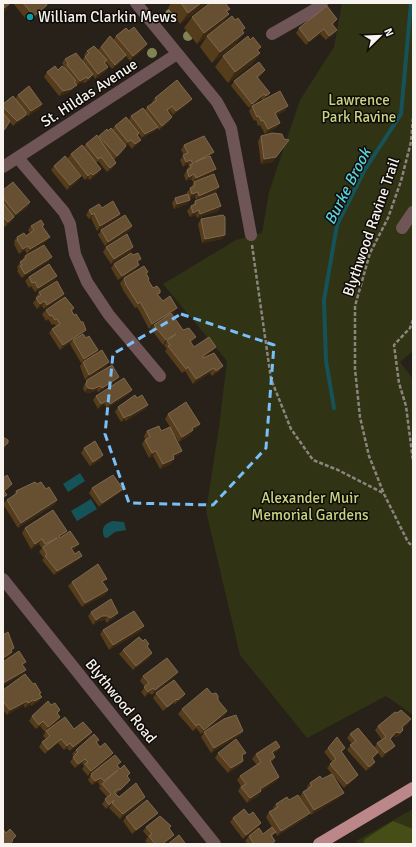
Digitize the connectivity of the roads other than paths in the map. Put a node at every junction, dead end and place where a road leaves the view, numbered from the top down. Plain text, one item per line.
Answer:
1 (136, 3) edge
2 (322, 3) edge
3 (272, 34) dead end
4 (177, 54) junction
5 (18, 158) junction
6 (3, 167) edge
7 (413, 212) edge
8 (402, 228) dead end
9 (250, 235) road end
10 (160, 376) dead end
11 (3, 579) edge
12 (413, 788) edge
13 (215, 844) edge
14 (319, 844) edge

1 - 4 street
2 - 3 street
4 - 5 street, St. Hildas Avenue
4 - 9 street
5 - 6 street, St. Hildas Avenue
5 - 10 street
7 - 8 street
11 - 13 street, Blythwood Road
12 - 14 main road

